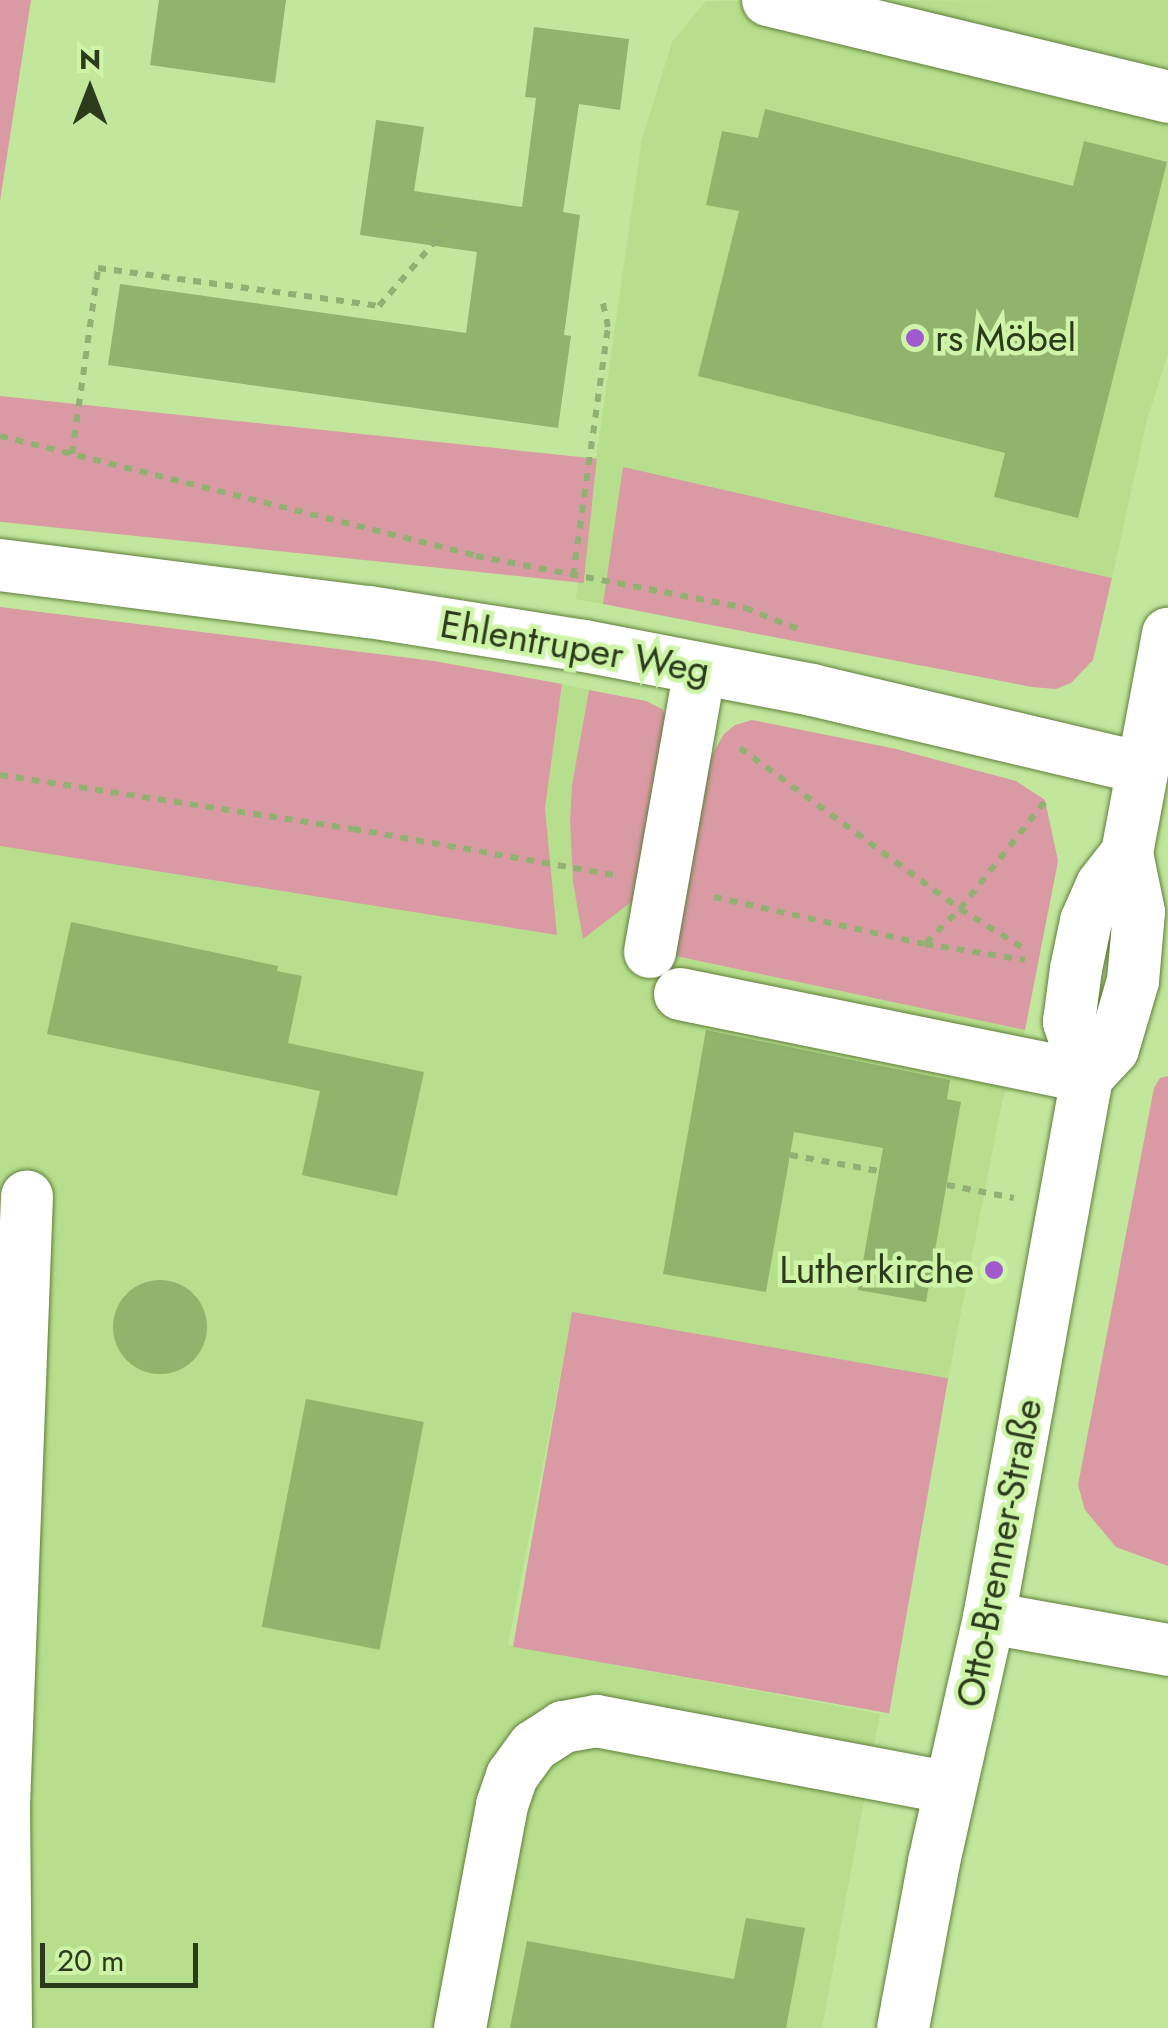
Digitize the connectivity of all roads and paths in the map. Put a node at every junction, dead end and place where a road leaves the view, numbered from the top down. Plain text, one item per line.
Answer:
1 (768, 0) edge
2 (1168, 97) edge
3 (445, 230) dead end
4 (602, 298) dead end
5 (0, 436) edge
6 (72, 454) junction
7 (0, 565) edge
8 (573, 576) junction
9 (1168, 634) edge
10 (700, 668) junction
11 (812, 690) junction
12 (1142, 768) junction
13 (0, 775) edge
14 (1057, 794) dead end
15 (662, 886) junction
16 (960, 909) junction
17 (925, 944) junction
18 (650, 952) dead end
19 (680, 994) dead end
20 (1087, 1077) junction
21 (790, 1155) dead end
22 (878, 1172) dead end
23 (946, 1184) dead end
24 (27, 1196) dead end
25 (1065, 1208) junction
26 (989, 1618) junction
27 (1168, 1650) edge
28 (950, 1788) junction
29 (6, 2028) edge
30 (460, 2028) edge
31 (903, 2028) edge

1 - 2 street
3 - 6 path
4 - 8 path
5 - 6 path
6 - 8 path
7 - 10 street, Ehlentruper Weg
8 - 11 path
9 - 12 street, Otto-Brenner-Straße
10 - 11 street, Ehlentruper Weg
10 - 15 street
10 - 16 path
11 - 12 street, Ehlentruper Weg
12 - 20 street, Otto-Brenner-Straße
13 - 15 path
14 - 16 path
15 - 17 path
15 - 18 street
16 - 17 path
16 - 17 path
19 - 20 street
20 - 25 street, Otto-Brenner-Straße
21 - 22 path
23 - 25 path
24 - 29 street
25 - 26 street, Otto-Brenner-Straße
26 - 27 street
26 - 28 street, Otto-Brenner-Straße
28 - 30 street
28 - 31 street, Otto-Brenner-Straße

